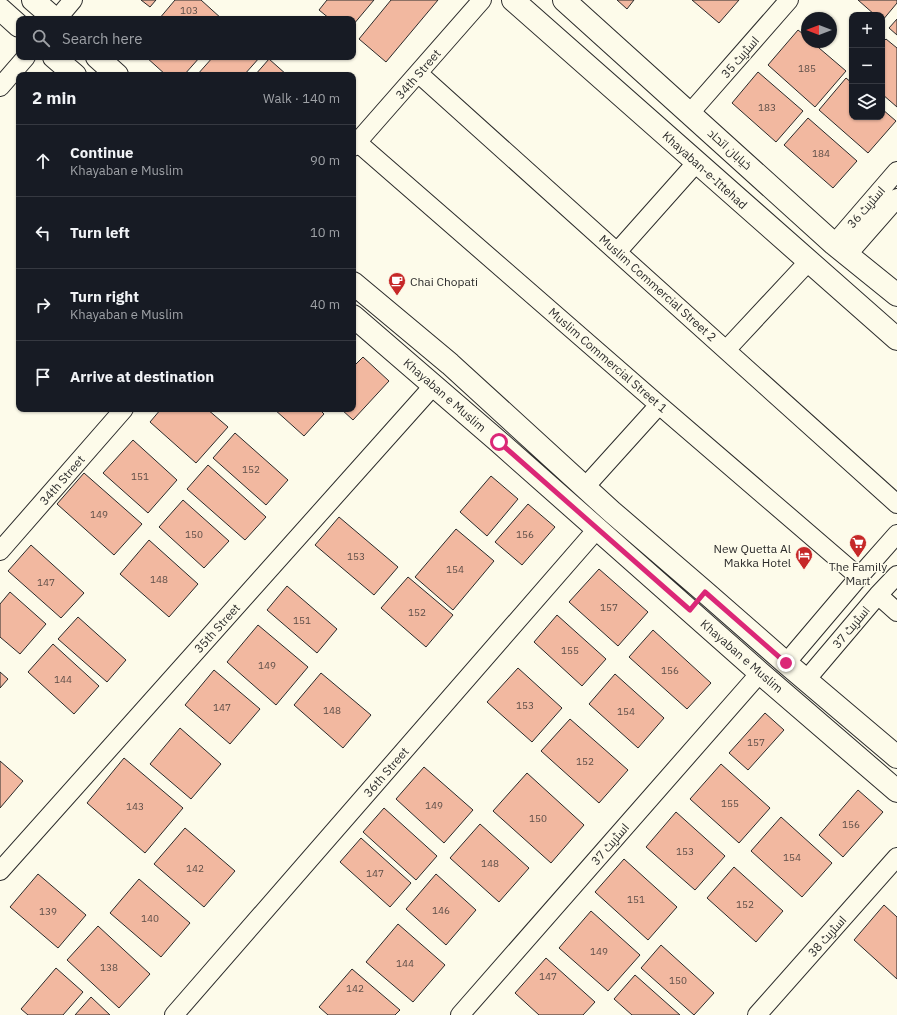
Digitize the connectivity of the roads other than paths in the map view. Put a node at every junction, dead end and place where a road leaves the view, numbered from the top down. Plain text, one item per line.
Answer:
1 (33, 0) edge
2 (73, 0) edge
3 (482, 0) edge
4 (513, 0) edge
5 (564, 0) edge
6 (789, 0) edge
7 (0, 9) edge
8 (52, 16) edge
9 (59, 16) edge
10 (16, 23) edge
11 (23, 60) edge
12 (58, 60) edge
13 (100, 60) edge
14 (72, 72) edge
15 (114, 72) edge
16 (418, 73) junction
17 (0, 87) edge
18 (690, 113) junction
19 (356, 144) edge
20 (356, 146) edge
21 (697, 162) junction
22 (897, 171) edge
23 (897, 198) edge
24 (841, 249) junction
25 (617, 252) junction
26 (809, 261) junction
27 (356, 286) edge
28 (897, 295) edge
29 (356, 319) edge
30 (897, 339) edge
31 (726, 350) junction
32 (434, 385) junction
33 (659, 405) junction
34 (121, 412) edge
35 (515, 423) junction
36 (499, 442) junction
37 (585, 487) junction
38 (897, 504) edge
39 (598, 528) junction
40 (897, 534) edge
41 (0, 551) edge
42 (897, 575) edge
43 (858, 577) junction
44 (705, 592) junction
45 (878, 596) junction
46 (690, 610) junction
47 (897, 612) edge
48 (786, 663) junction
49 (760, 673) junction
50 (806, 680) junction
51 (897, 757) edge
52 (897, 762) edge
53 (890, 785) edge
54 (897, 857) edge
55 (0, 871) edge
56 (174, 1015) edge
57 (460, 1015) edge
58 (757, 1015) edge

1 - 8 street
2 - 9 street
3 - 16 street, 34th Street
4 - 21 street, Khayaban-e-Ittehad
5 - 18 street, خیابان اتحاد
6 - 18 street, اسٹریٹ 35
7 - 10 street
11 - 17 street
12 - 14 street
13 - 15 street
16 - 19 street, 34th Street
16 - 25 street, Muslim Commercial Street 2
18 - 24 street, خیابان اتحاد
20 - 33 street, Muslim Commercial Street 1
21 - 25 street
21 - 26 street, Khayaban-e-Ittehad
22 - 24 street, اسٹریٹ 36
23 - 24 street, اسٹریٹ 36
24 - 28 street, خیابان اتحاد
25 - 31 street, Muslim Commercial Street 2
26 - 30 street, Khayaban-e-Ittehad
26 - 31 street
27 - 35 street, Khayaban e Muslim
29 - 32 street, Khayaban e Muslim
31 - 38 street, Muslim Commercial Street 2
32 - 36 street, Khayaban e Muslim
32 - 55 street, 35th Street
33 - 37 street
33 - 43 street, Muslim Commercial Street 1
34 - 41 street, 34th Street
35 - 36 street
35 - 37 street, Khayaban e Muslim
36 - 39 street, Khayaban e Muslim
37 - 44 street, Khayaban e Muslim
39 - 46 street, Khayaban e Muslim
39 - 56 street, 36th Street
40 - 43 street
42 - 45 street, اسٹریٹ 37
43 - 48 street
44 - 46 street
44 - 48 street, Khayaban e Muslim
45 - 47 street
45 - 50 street, اسٹریٹ 37
46 - 49 street, Khayaban e Muslim
48 - 50 street, Khayaban e Muslim
49 - 53 street, Khayaban e Muslim
49 - 57 street, اسٹریٹ 37
50 - 51 street, Khayaban e Muslim
52 - 53 street
54 - 58 street, اسٹریٹ 38

